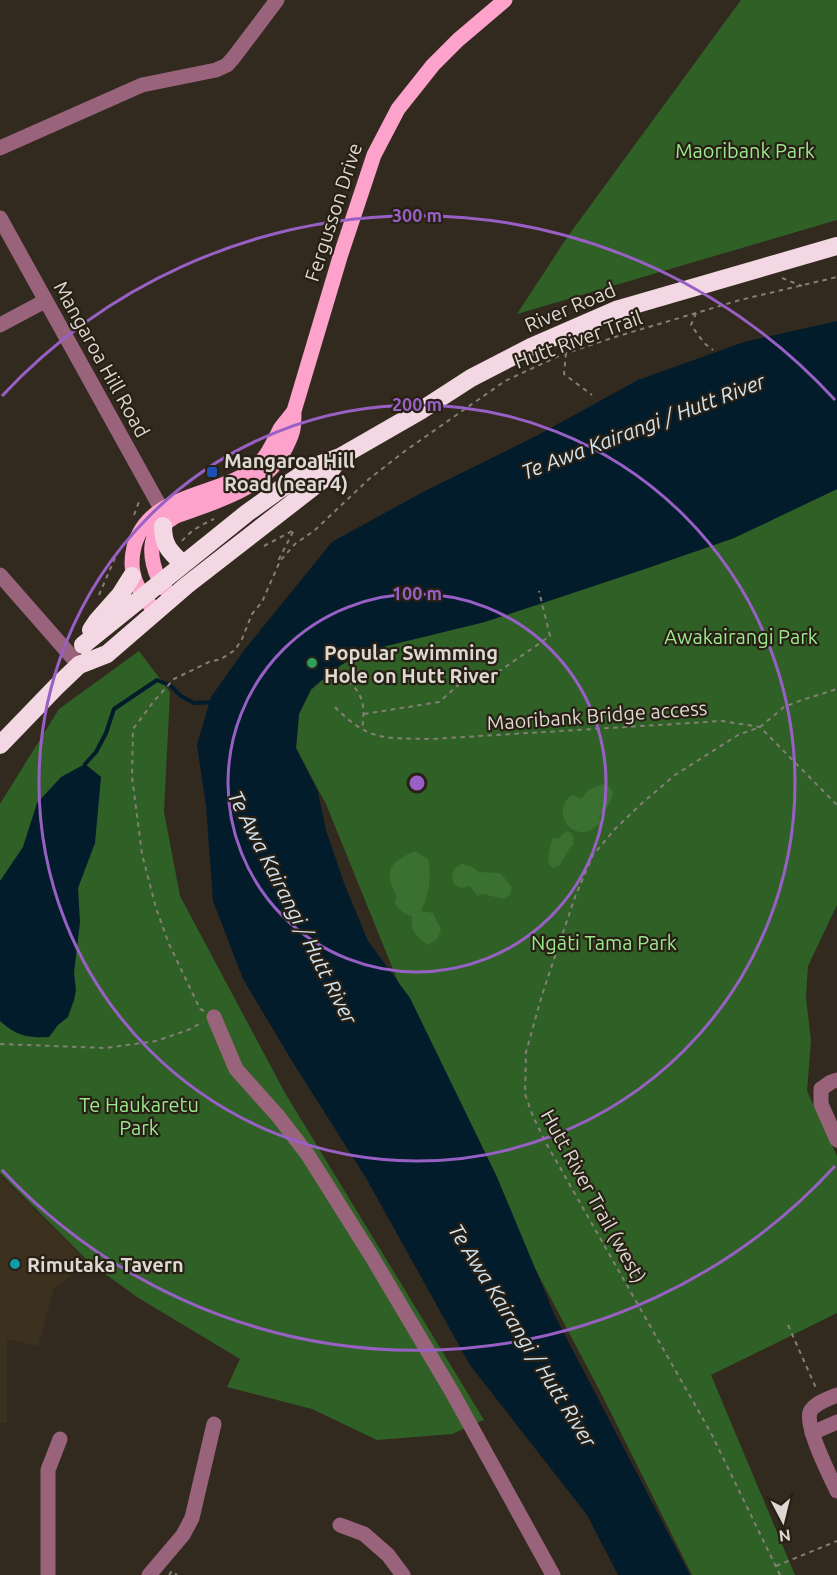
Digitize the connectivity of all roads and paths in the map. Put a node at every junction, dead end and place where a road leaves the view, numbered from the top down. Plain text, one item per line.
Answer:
1 (277, 0) edge
2 (505, 0) edge
3 (0, 148) edge
4 (0, 218) edge
5 (837, 246) edge
6 (837, 277) edge
7 (45, 301) junction
8 (696, 313) junction
9 (0, 325) edge
10 (713, 350) dead end
11 (566, 353) junction
12 (592, 395) dead end
13 (340, 457) junction
14 (153, 492) junction
15 (135, 514) dead end
16 (164, 518) junction
17 (120, 547) dead end
18 (258, 549) dead end
19 (280, 561) junction
20 (183, 564) junction
21 (0, 574) edge
22 (132, 576) junction
23 (160, 584) junction
24 (539, 591) dead end
25 (98, 596) dead end
26 (143, 596) junction
27 (172, 598) junction
28 (156, 613) junction
29 (82, 645) junction
30 (79, 666) junction
31 (335, 669) dead end
32 (837, 689) edge
33 (335, 707) dead end
34 (364, 714) junction
35 (760, 727) junction
36 (362, 730) junction
37 (0, 745) edge
38 (837, 805) edge
39 (214, 1017) junction
40 (0, 1044) edge
41 (837, 1080) edge
42 (837, 1140) edge
43 (788, 1325) dead end
44 (837, 1395) edge
45 (822, 1401) junction
46 (837, 1422) edge
47 (214, 1424) dead end
48 (812, 1433) junction
49 (60, 1439) dead end
50 (837, 1491) edge
51 (340, 1526) dead end
52 (837, 1541) edge
53 (776, 1566) junction
54 (48, 1575) edge
55 (148, 1575) edge
56 (169, 1575) edge
57 (177, 1575) edge
58 (403, 1575) edge
59 (554, 1575) edge
60 (780, 1575) edge

1 - 3 street
2 - 16 main road, Fergusson Drive
4 - 7 street, Mangaroa Hill Road
5 - 13 highway, River Road
6 - 8 path, Hutt River Trail
7 - 9 street
7 - 14 street, Mangaroa Hill Road
8 - 10 path
8 - 11 path, Hutt River Trail
11 - 12 path
11 - 19 path, Hutt River Trail
13 - 20 highway, River Road
13 - 27 highway, River Road
14 - 15 path
14 - 16 street, Mangaroa Hill Road
16 - 20 highway
16 - 22 main road, Fergusson Drive
16 - 23 main road
17 - 25 path
18 - 19 path
19 - 39 path, Hutt River Trail
20 - 23 highway, River Road
21 - 30 street
22 - 26 main road
22 - 29 highway
23 - 26 highway, River Road
23 - 27 main road
24 - 34 path
26 - 28 main road
26 - 29 highway
27 - 28 highway
28 - 30 highway
29 - 30 highway
30 - 37 highway
31 - 34 path
32 - 35 path, Hutt River Trail (west)
33 - 36 path, Maoribank Bridge access
34 - 36 path
35 - 36 path, Maoribank Bridge access
35 - 38 path
35 - 53 path, Hutt River Trail (west)
39 - 40 path
39 - 59 street
41 - 42 street
43 - 45 path
44 - 45 street
45 - 48 street
46 - 48 street
47 - 55 street
48 - 50 street
49 - 54 street
51 - 58 street
52 - 53 path
53 - 60 path, Hutt River Trail (west)
56 - 57 path

